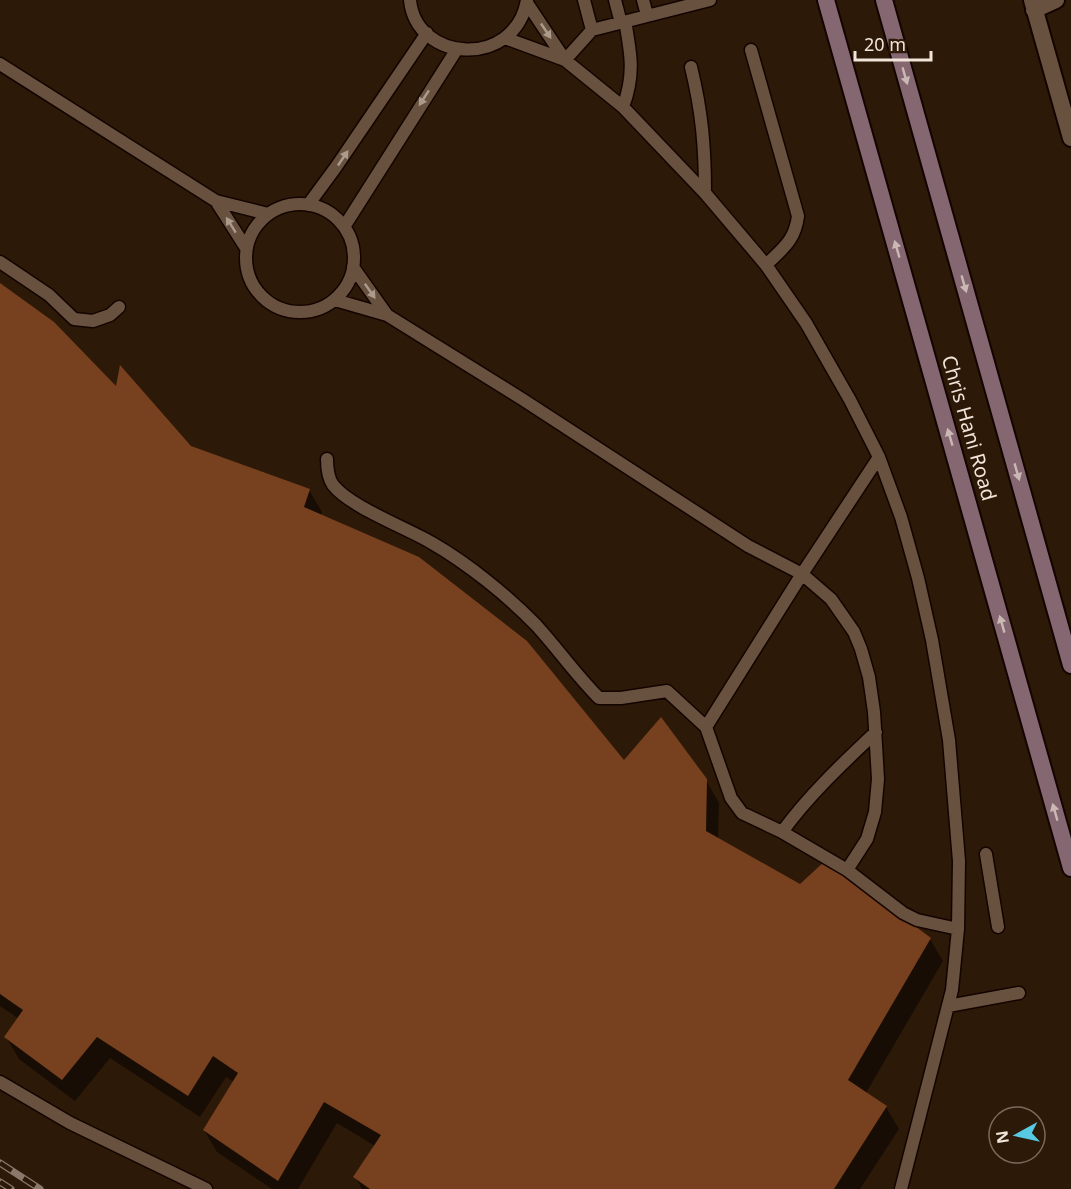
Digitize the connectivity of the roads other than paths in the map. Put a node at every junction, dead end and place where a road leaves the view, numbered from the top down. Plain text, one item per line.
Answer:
1 (411, 0) edge
2 (584, 0) edge
3 (615, 0) edge
4 (643, 0) edge
5 (826, 0) edge
6 (884, 0) edge
7 (1056, 0) edge
8 (527, 1) edge
9 (705, 1) edge
10 (676, 5) edge
11 (1033, 5) edge
12 (647, 15) junction
13 (623, 22) junction
14 (592, 30) junction
15 (427, 33) junction
16 (505, 38) junction
17 (456, 50) junction
18 (751, 50) dead end
19 (565, 60) junction
20 (0, 64) edge
21 (691, 68) dead end
22 (623, 107) junction
23 (1071, 138) edge
24 (705, 192) junction
25 (216, 201) junction
26 (308, 205) junction
27 (268, 214) junction
28 (344, 227) junction
29 (246, 249) junction
30 (0, 262) edge
31 (766, 265) junction
32 (353, 267) junction
33 (335, 300) junction
34 (119, 307) dead end
35 (387, 315) junction
36 (879, 457) junction
37 (327, 459) dead end
38 (802, 574) junction
39 (1071, 666) edge
40 (706, 727) junction
41 (876, 732) junction
42 (782, 832) junction
43 (986, 854) dead end
44 (1071, 868) edge
45 (847, 870) junction
46 (998, 927) dead end
47 (958, 929) junction
48 (1019, 993) dead end
49 (948, 1006) junction
50 (0, 1082) edge
51 (206, 1189) edge
52 (901, 1189) edge

1 - 15 lane
2 - 14 lane
3 - 13 lane
4 - 12 lane
44 -> 5 main road, Chris Hani Road
6 -> 39 main road, Chris Hani Road
7 - 11 street
8 - 16 lane
8 -> 19 lane
9 - 10 lane
10 - 12 lane
11 - 23 street
12 - 13 lane
13 - 14 lane
13 - 22 lane
14 - 19 lane
15 - 17 lane
26 -> 15 lane
16 - 17 lane
16 - 19 lane
17 -> 28 lane
18 - 31 lane
19 - 22 lane
20 - 25 lane
21 - 24 lane
22 - 24 lane
24 - 31 lane
25 - 27 lane
29 -> 25 lane
26 - 27 lane
26 - 28 lane
27 - 29 lane
28 - 32 lane
29 - 33 lane
30 - 34 lane
31 - 36 lane
32 - 33 lane
32 -> 35 lane
33 - 35 lane
35 - 38 lane
36 - 38 lane
36 - 47 lane
37 - 40 lane
38 - 40 lane
38 - 41 lane
40 - 42 lane
41 - 42 lane
41 - 45 lane
42 - 45 lane
43 - 46 lane
45 - 47 lane
47 - 49 lane
48 - 49 lane
49 - 52 lane
50 - 51 lane

